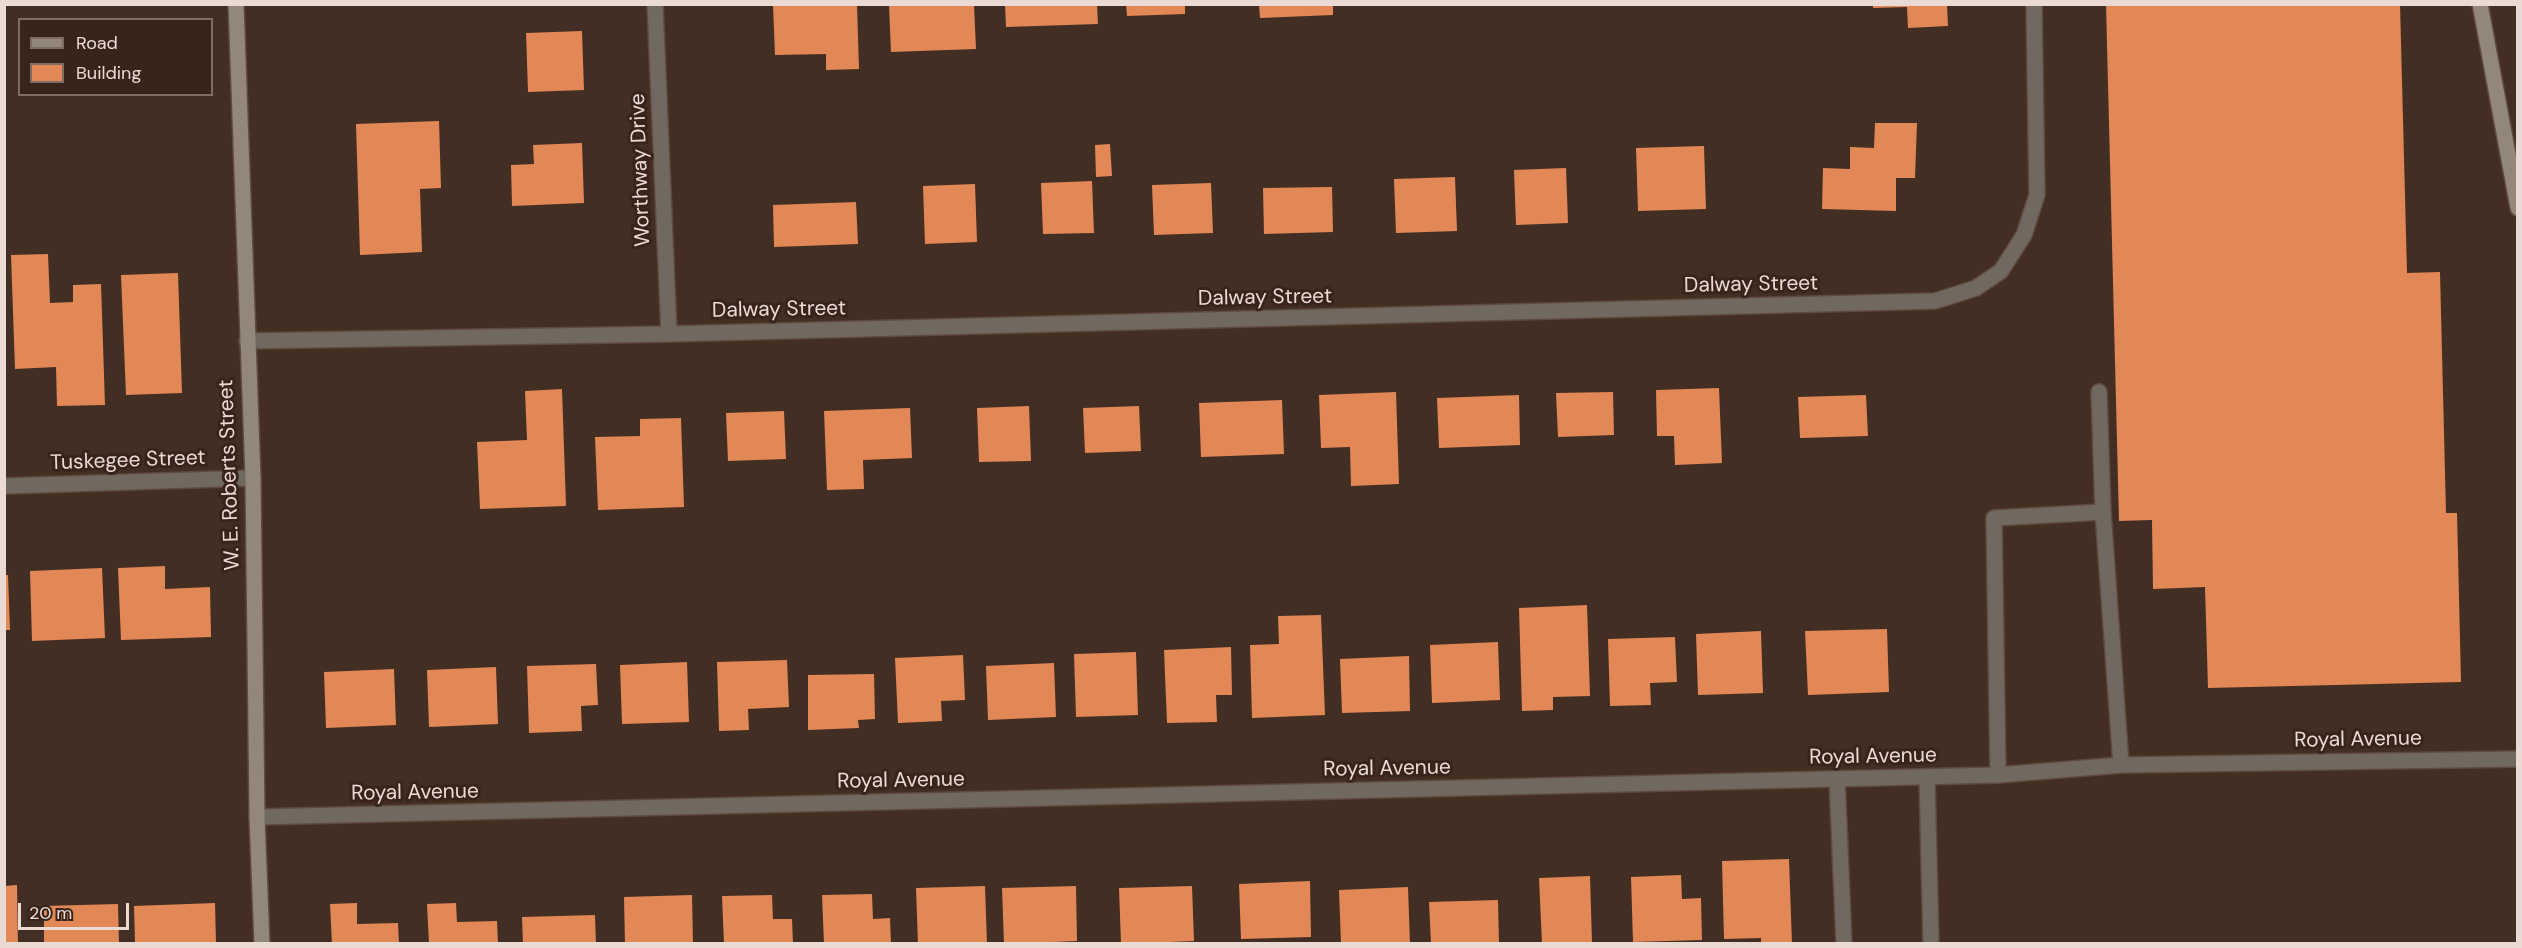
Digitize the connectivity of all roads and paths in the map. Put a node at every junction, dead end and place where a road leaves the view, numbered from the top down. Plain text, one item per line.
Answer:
1 (236, 4) edge
2 (655, 4) edge
3 (2034, 4) edge
4 (2480, 4) edge
5 (2517, 208) edge
6 (669, 334) junction
7 (247, 340) junction
8 (2099, 392) dead end
9 (253, 478) junction
10 (4, 486) edge
11 (2103, 512) junction
12 (2517, 759) edge
13 (2121, 765) junction
14 (1998, 775) junction
15 (1927, 777) junction
16 (1838, 778) junction
17 (257, 818) junction
18 (262, 944) edge
19 (1844, 944) edge
20 (1930, 944) edge

1 - 7 street, W. E. Roberts Street
2 - 6 street, Worthway Drive
3 - 6 street, Dalway Street
4 - 5 street
6 - 7 street, Dalway Street
7 - 9 street, W. E. Roberts Street
8 - 11 street
9 - 10 street, Tuskegee Street
9 - 17 street, W. E. Roberts Street
11 - 13 street
11 - 14 street
12 - 13 street, Royal Avenue
13 - 14 street, Royal Avenue
14 - 15 street, Royal Avenue
15 - 16 street, Royal Avenue
15 - 20 street
16 - 17 street, Royal Avenue
16 - 19 street
17 - 18 street, W. E. Roberts Street

